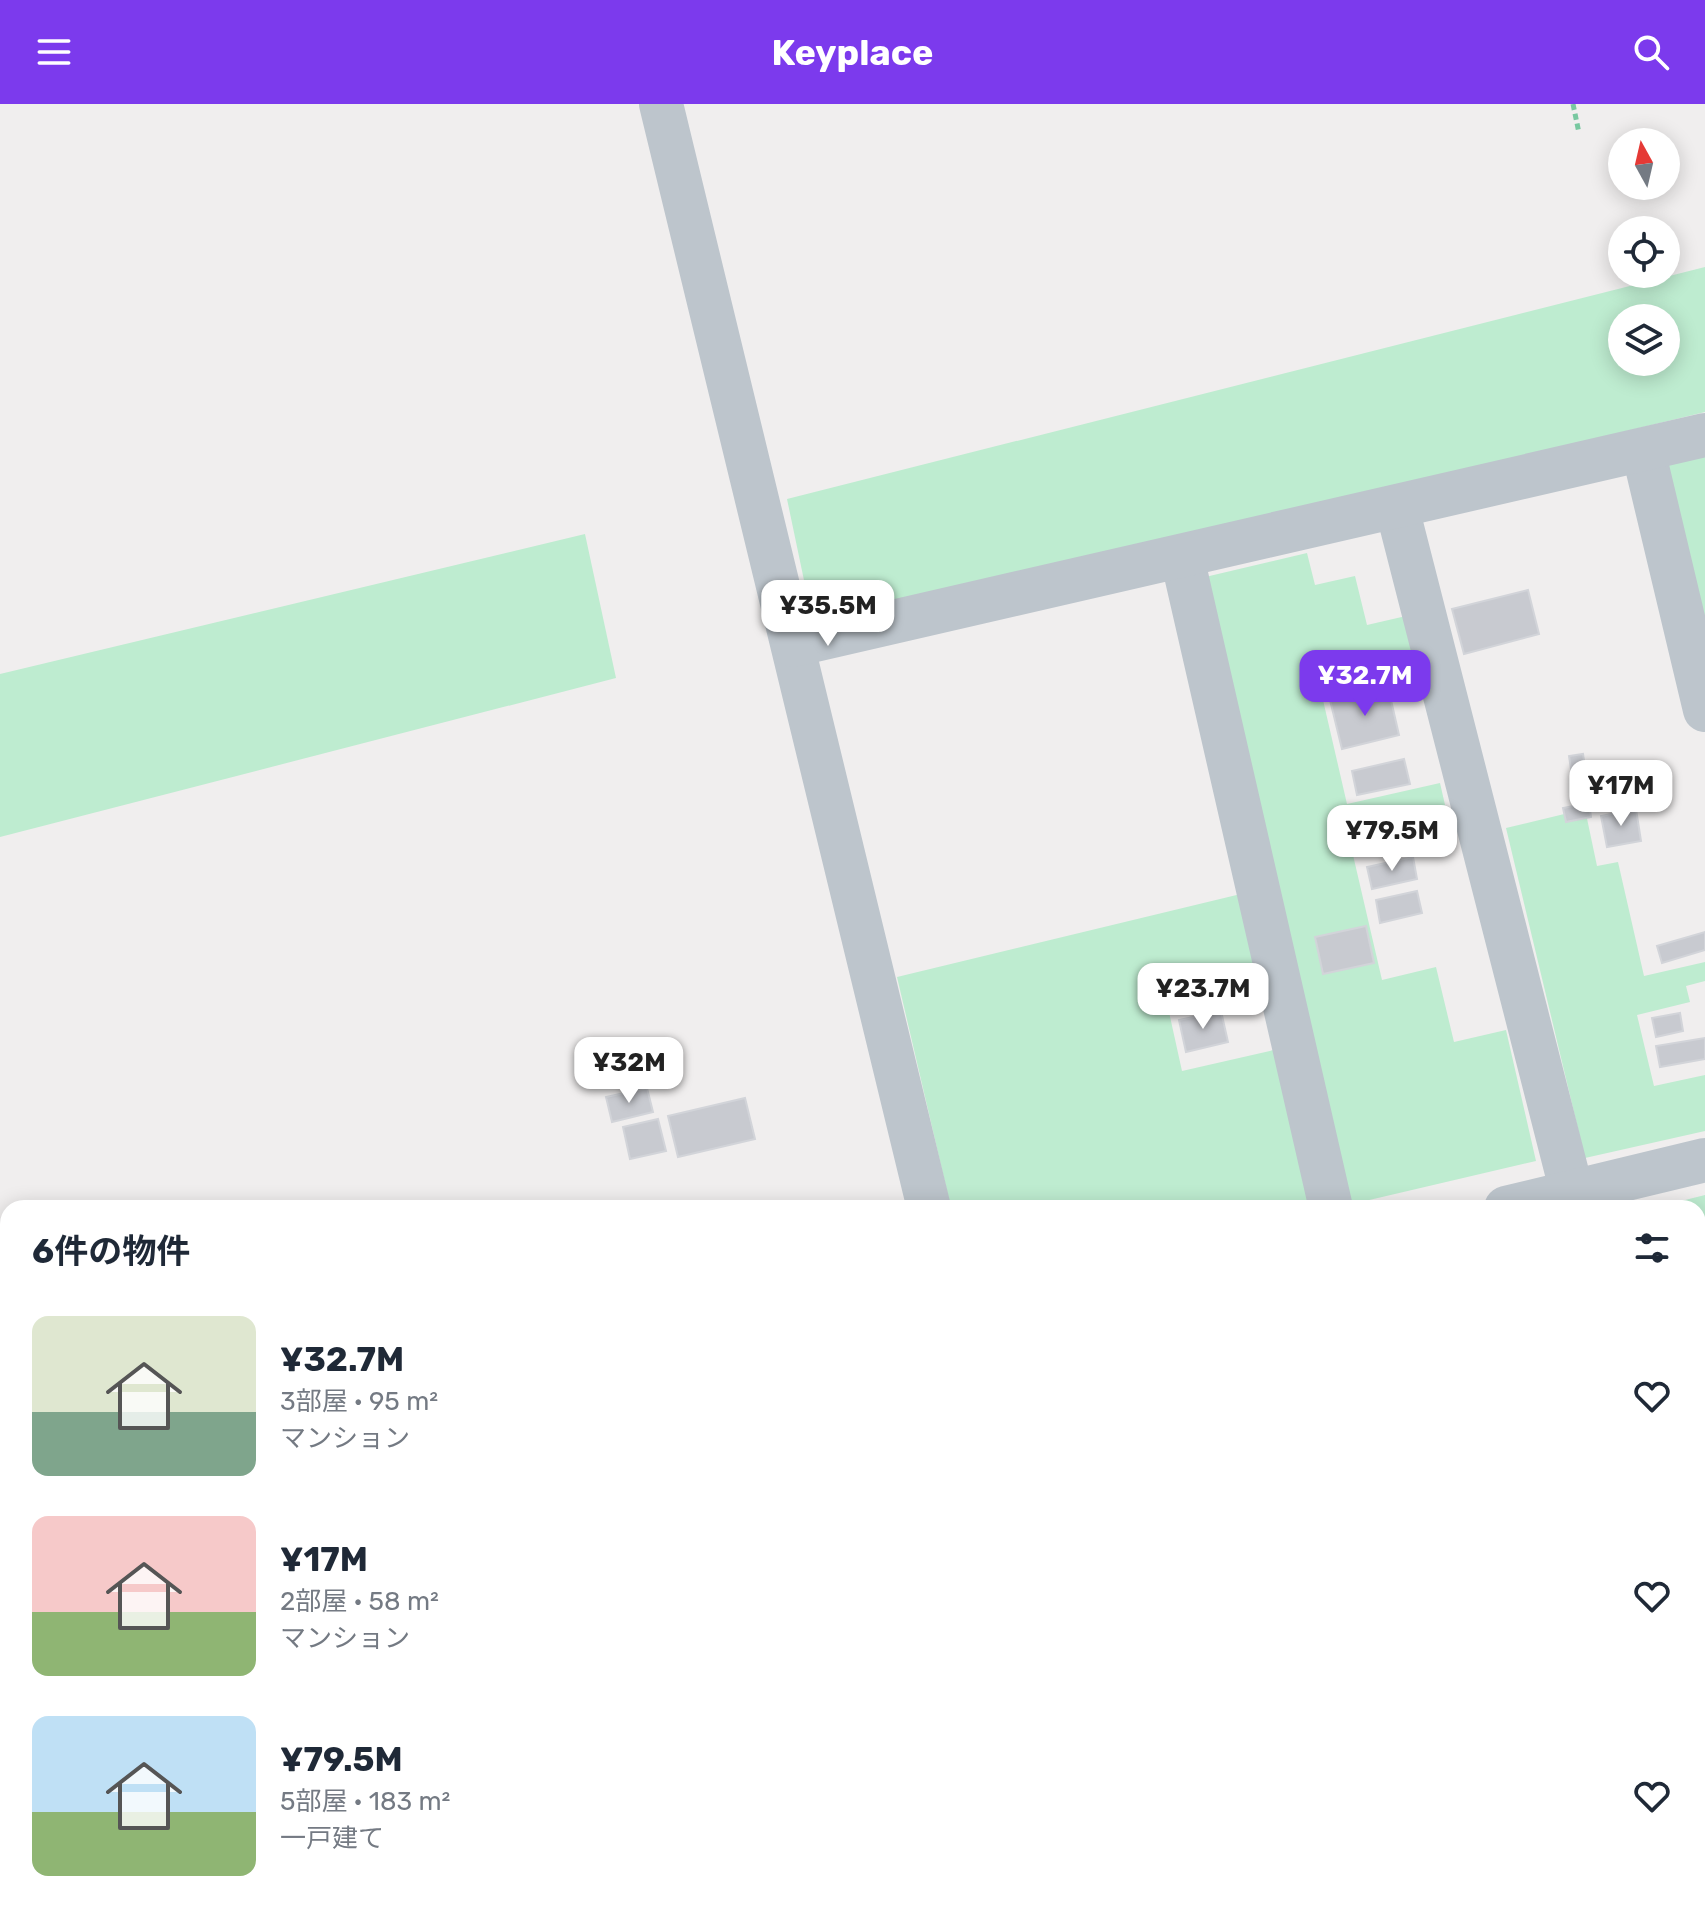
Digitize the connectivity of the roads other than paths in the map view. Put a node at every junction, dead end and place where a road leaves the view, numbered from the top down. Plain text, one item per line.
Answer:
1 (661, 104) edge
2 (1705, 435) edge
3 (1643, 450) junction
4 (1397, 508) junction
5 (1182, 557) junction
6 (793, 645) junction
7 (1705, 710) edge
8 (1705, 1160) edge
9 (927, 1200) edge
10 (1329, 1200) edge
11 (1574, 1200) edge

1 - 6 street
2 - 3 street
3 - 4 street
3 - 7 street
4 - 5 street
4 - 11 street
5 - 6 street
5 - 10 street
6 - 9 street
8 - 11 street

